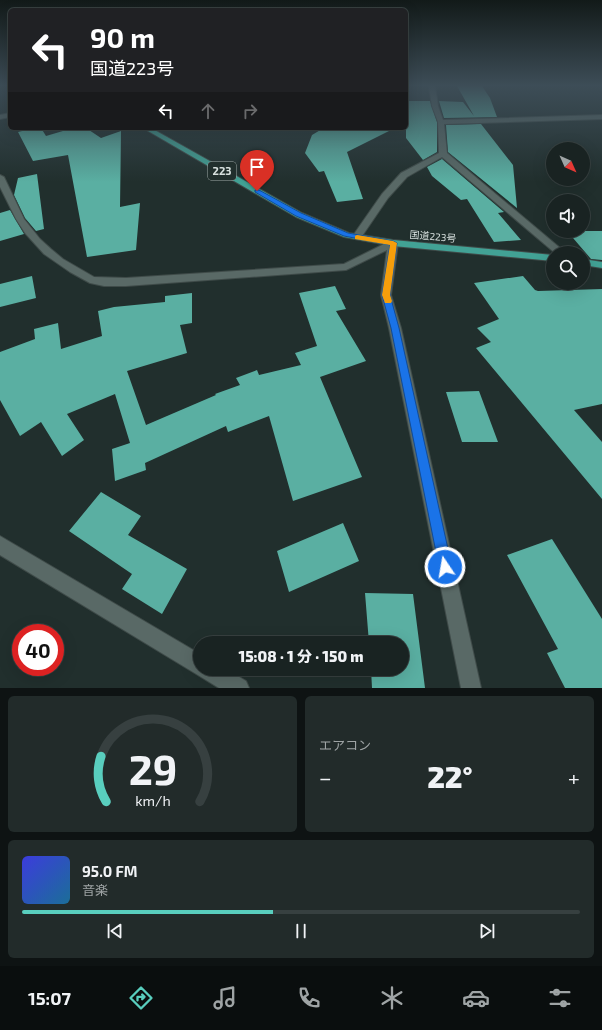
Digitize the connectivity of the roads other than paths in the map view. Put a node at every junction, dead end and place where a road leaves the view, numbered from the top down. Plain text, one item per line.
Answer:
1 (440, 118) edge
2 (566, 118) edge
3 (441, 122) junction
4 (150, 130) edge
5 (443, 154) junction
6 (0, 177) edge
7 (357, 237) junction
8 (393, 243) junction
9 (553, 246) edge
10 (546, 257) edge
11 (590, 263) edge
12 (602, 265) edge
13 (0, 545) edge
14 (193, 661) edge
15 (219, 676) edge
16 (239, 688) edge
17 (471, 688) edge

1 - 3 street
2 - 3 street
3 - 5 street
4 - 7 highway, 国道223号 / 223
5 - 7 street
5 - 9 street
6 - 8 street
7 - 8 highway, 国道223号 / 223
8 - 10 highway, 国道223号 / 223
8 - 17 street
11 - 12 highway
13 - 14 street
15 - 16 street

